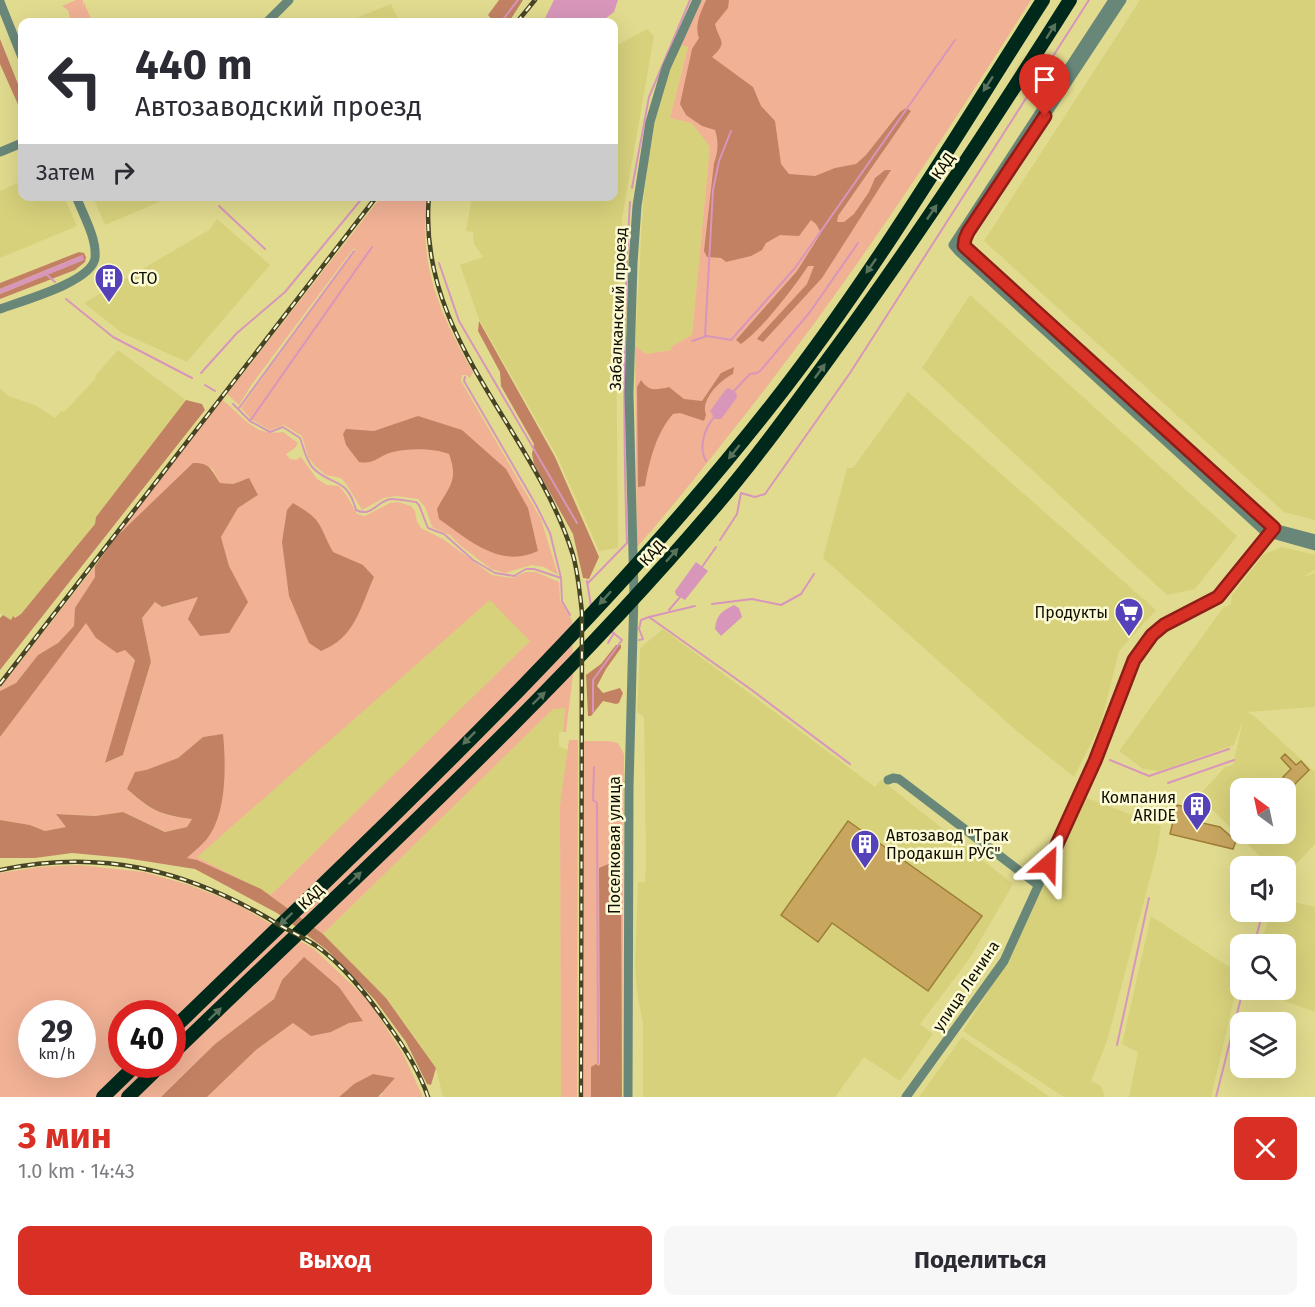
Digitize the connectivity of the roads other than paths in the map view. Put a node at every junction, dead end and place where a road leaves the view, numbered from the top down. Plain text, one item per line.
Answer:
1 (289, 0) edge
2 (696, 0) edge
3 (1043, 0) edge
4 (1070, 0) edge
5 (1113, 0) edge
6 (1122, 0) edge
7 (0, 2) edge
8 (271, 18) edge
9 (18, 47) edge
10 (18, 144) edge
11 (0, 152) edge
12 (78, 201) edge
13 (0, 309) edge
14 (1271, 531) junction
15 (1315, 539) edge
16 (1315, 546) edge
17 (634, 593) joint
18 (888, 780) dead end
19 (1038, 885) junction
20 (186, 1016) edge
21 (186, 1040) edge
22 (123, 1078) edge
23 (148, 1078) edge
24 (103, 1097) edge
25 (128, 1097) edge
26 (627, 1097) edge
27 (906, 1097) edge

1 - 8 street
2 - 17 street, Забалканский проезд
3 -> 20 highway, КАД
21 -> 4 highway, КАД
5 - 14 street
6 - 14 street
7 - 9 street
10 - 11 street
12 - 13 street
14 - 15 street
14 - 16 street
14 - 19 street, улица Ленина
17 - 26 street, Поселковая улица
18 - 19 street
19 - 27 street, улица Ленина
22 - 24 highway
23 - 25 highway

